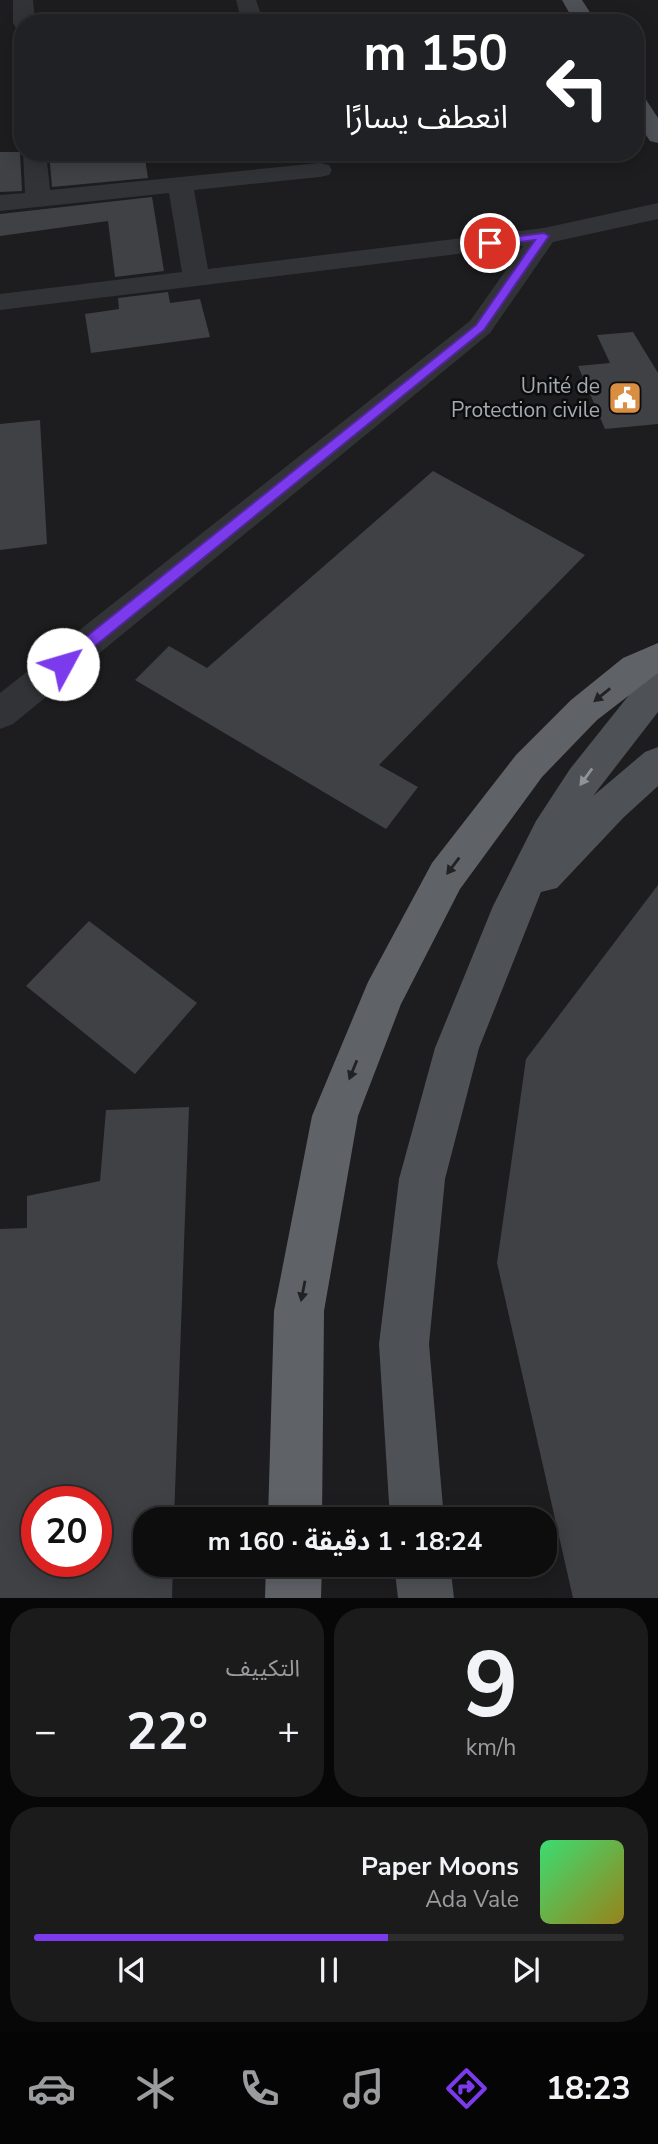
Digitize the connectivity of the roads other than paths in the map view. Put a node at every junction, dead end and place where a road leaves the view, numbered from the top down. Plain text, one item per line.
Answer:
1 (644, 114) edge
2 (658, 136) edge
3 (35, 161) edge
4 (305, 165) edge
5 (180, 184) junction
6 (38, 199) junction
7 (0, 203) edge
8 (658, 211) edge
9 (544, 236) junction
10 (196, 278) junction
11 (0, 302) edge
12 (658, 657) edge
13 (658, 685) edge
14 (0, 714) edge
15 (658, 762) edge
16 (513, 906) junction
17 (295, 1507) edge
18 (416, 1507) edge
19 (294, 1577) edge
20 (424, 1577) edge
21 (293, 1598) edge
22 (426, 1598) edge

1 - 2 main road
3 - 6 lane
4 - 5 lane
5 - 6 lane
5 - 10 lane
6 - 7 lane
8 - 9 lane
9 - 10 lane
9 - 14 lane
10 - 11 lane
12 -> 17 highway
13 -> 16 main road
15 - 16 main road
16 - 18 main road
19 - 21 highway
20 - 22 main road

